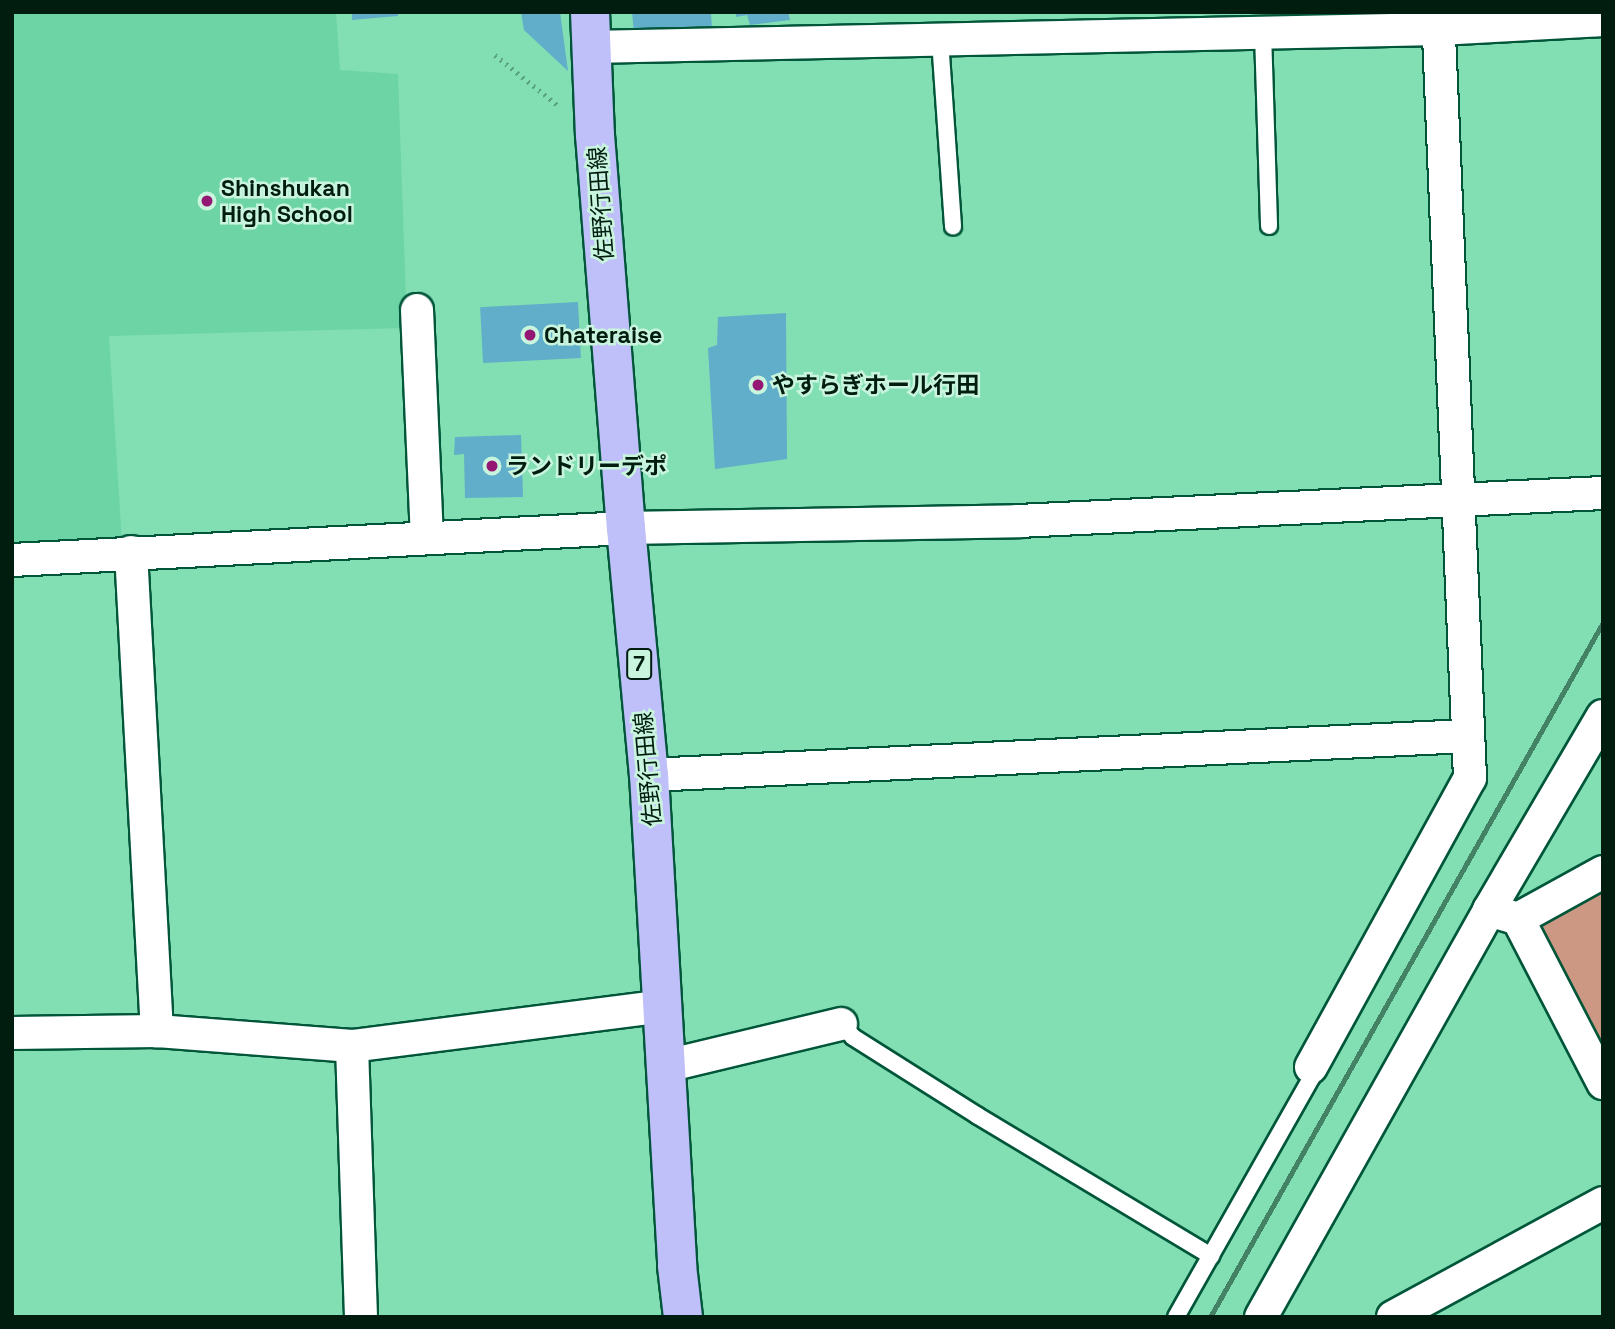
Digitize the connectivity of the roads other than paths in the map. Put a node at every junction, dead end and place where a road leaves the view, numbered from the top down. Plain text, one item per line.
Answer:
1 (1603, 20) edge
2 (1439, 21) edge
3 (590, 30) edge
4 (1263, 33) junction
5 (940, 40) junction
6 (1269, 226) dead end
7 (953, 227) dead end
8 (417, 310) dead end
9 (1603, 494) edge
10 (1458, 502) junction
11 (626, 528) junction
12 (427, 537) junction
13 (131, 552) junction
14 (12, 560) edge
15 (1603, 716) edge
16 (1467, 736) junction
17 (649, 775) junction
18 (1603, 872) edge
19 (1503, 915) junction
20 (663, 1006) junction
21 (841, 1024) joint
22 (157, 1031) junction
23 (12, 1033) edge
24 (352, 1046) junction
25 (666, 1066) junction
26 (1311, 1067) joint
27 (1603, 1083) edge
28 (1603, 1203) edge
29 (1211, 1256) junction
30 (361, 1317) edge
31 (683, 1317) edge
32 (1176, 1317) edge
33 (1261, 1317) edge
34 (1392, 1317) edge

1 - 2 street
2 - 4 street
2 - 10 street
3 - 5 street
3 - 11 main road, 佐野行田線 / 7
4 - 5 street
4 - 6 lane
5 - 7 lane
8 - 12 street
9 - 10 street
10 - 11 street
10 - 16 street
11 - 12 street
11 - 17 main road, 佐野行田線 / 7
12 - 13 street
13 - 14 street
13 - 22 street
15 - 19 street
16 - 17 street
16 - 26 street
17 - 20 main road, 佐野行田線 / 7
18 - 19 street
19 - 27 street
19 - 33 street
20 - 24 street
20 - 25 main road, 佐野行田線 / 7
21 - 25 street
21 - 29 lane
22 - 23 street
22 - 24 street
24 - 30 street
25 - 31 main road, 佐野行田線 / 7
26 - 29 lane
28 - 34 street
29 - 32 lane

